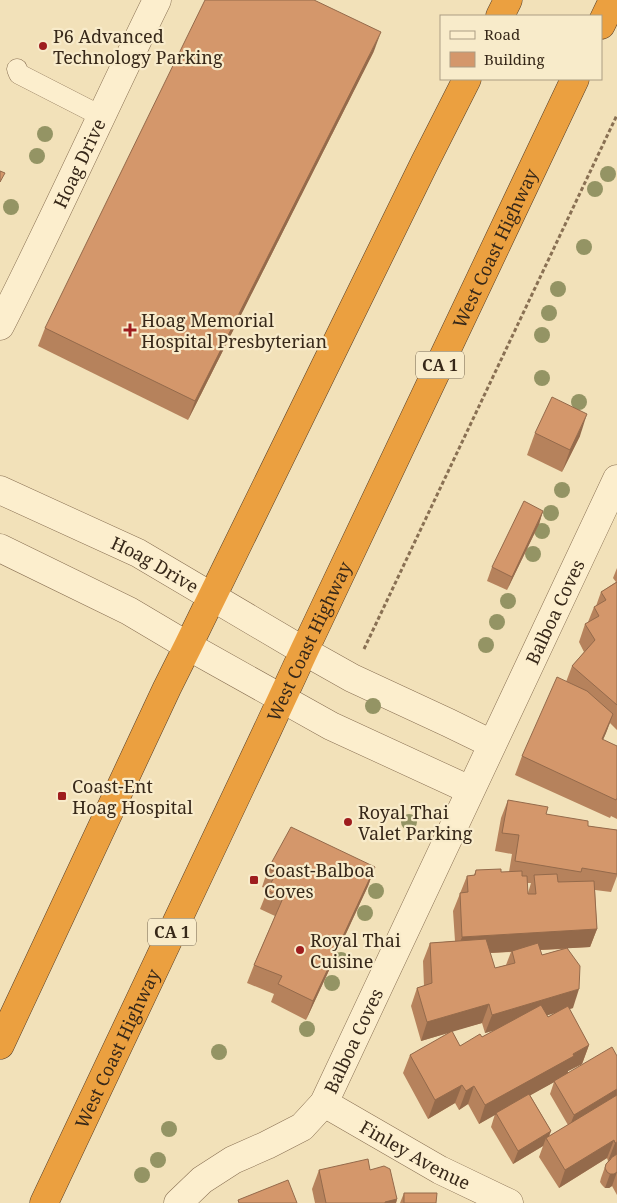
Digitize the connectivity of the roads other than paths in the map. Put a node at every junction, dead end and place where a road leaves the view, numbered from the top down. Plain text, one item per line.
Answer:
1 (157, 0) edge
2 (508, 0) edge
3 (613, 0) edge
4 (500, 15) edge
5 (602, 24) edge
6 (17, 69) dead end
7 (467, 80) edge
8 (576, 80) edge
9 (101, 116) junction
10 (0, 326) edge
11 (617, 479) edge
12 (0, 490) edge
13 (5, 555) edge
14 (212, 597) junction
15 (188, 646) junction
16 (304, 651) junction
17 (282, 698) junction
18 (492, 744) junction
19 (470, 790) junction
20 (0, 1045) edge
21 (324, 1103) junction
22 (44, 1203) edge
23 (178, 1203) edge
24 (508, 1203) edge

1 - 9 street, Hoag Drive
2 - 4 highway
3 - 5 highway
6 - 9 lane
7 - 14 highway
8 - 16 highway, West Coast Highway / CA 1
9 - 10 street, Hoag Drive
11 - 18 street, Balboa Coves
12 - 14 street, Hoag Drive
13 - 15 street
14 - 15 highway
14 - 16 street, Hoag Drive
15 - 17 street
15 - 20 highway
16 - 17 highway, West Coast Highway / CA 1
16 - 18 street
17 - 19 street
17 - 22 highway, West Coast Highway / CA 1
18 - 19 street, Balboa Coves
19 - 21 street, Balboa Coves
21 - 23 street, Balboa Coves
21 - 24 street, Finley Avenue

